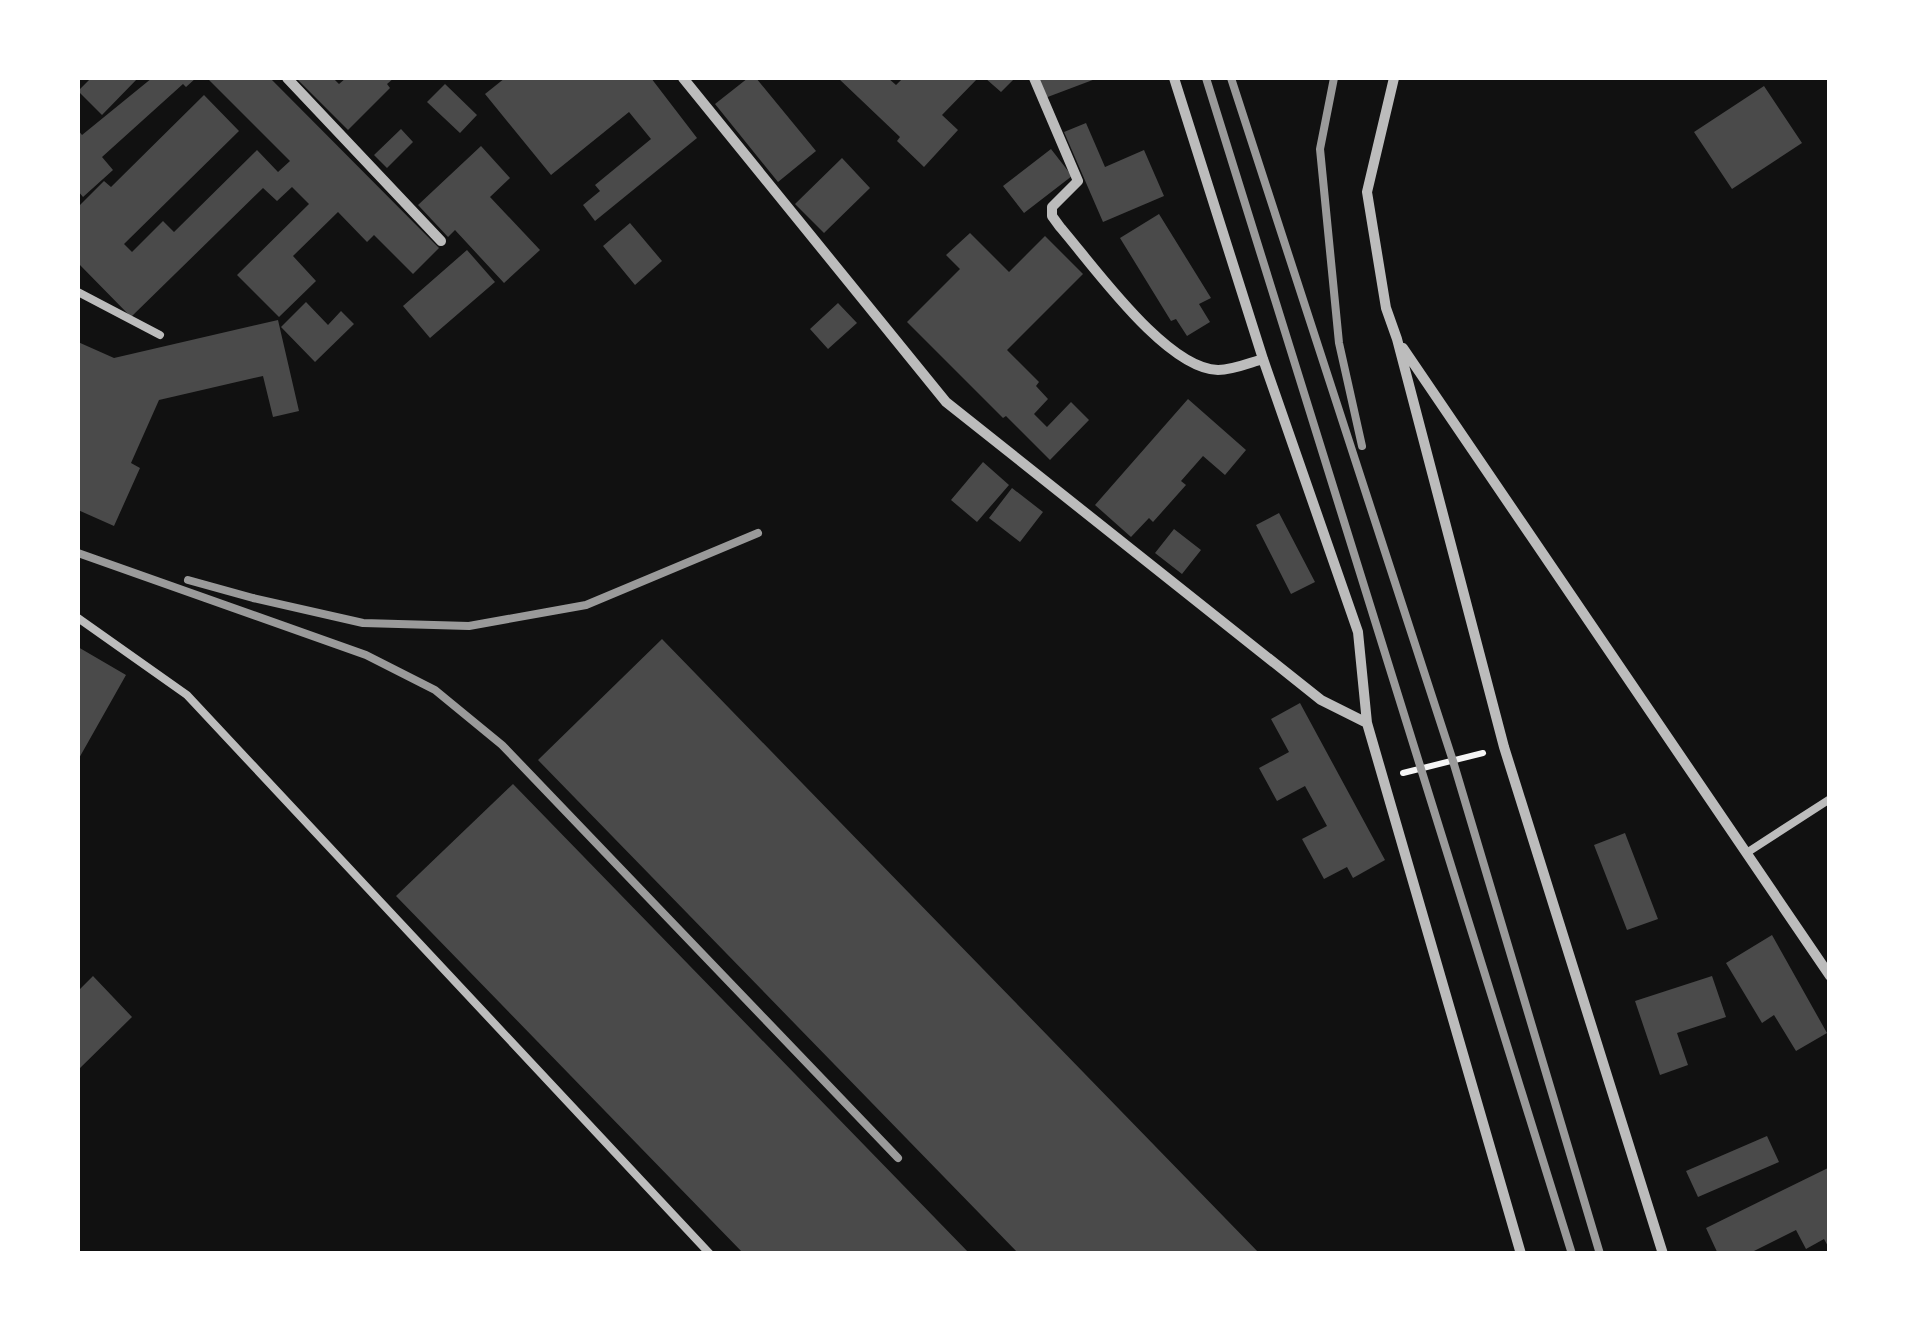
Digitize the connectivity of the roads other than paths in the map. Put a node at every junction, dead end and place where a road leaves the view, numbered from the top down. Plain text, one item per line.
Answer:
1 (287, 78) edge
2 (684, 78) edge
3 (1034, 78) edge
4 (1174, 78) edge
5 (1394, 78) edge
6 (441, 241) dead end
7 (78, 292) edge
8 (160, 335) dead end
9 (1397, 339) junction
10 (1263, 358) junction
11 (78, 618) edge
12 (1367, 723) junction
13 (1830, 799) edge
14 (1748, 852) junction
15 (1830, 976) edge
16 (710, 1254) edge
17 (1521, 1254) edge
18 (1663, 1254) edge

1 - 6 street
2 - 12 street
3 - 10 street
4 - 10 street
5 - 9 street
7 - 8 lane
9 - 14 street
9 - 18 street
10 - 12 street
11 - 16 lane
12 - 17 street
13 - 14 lane
14 - 15 street

